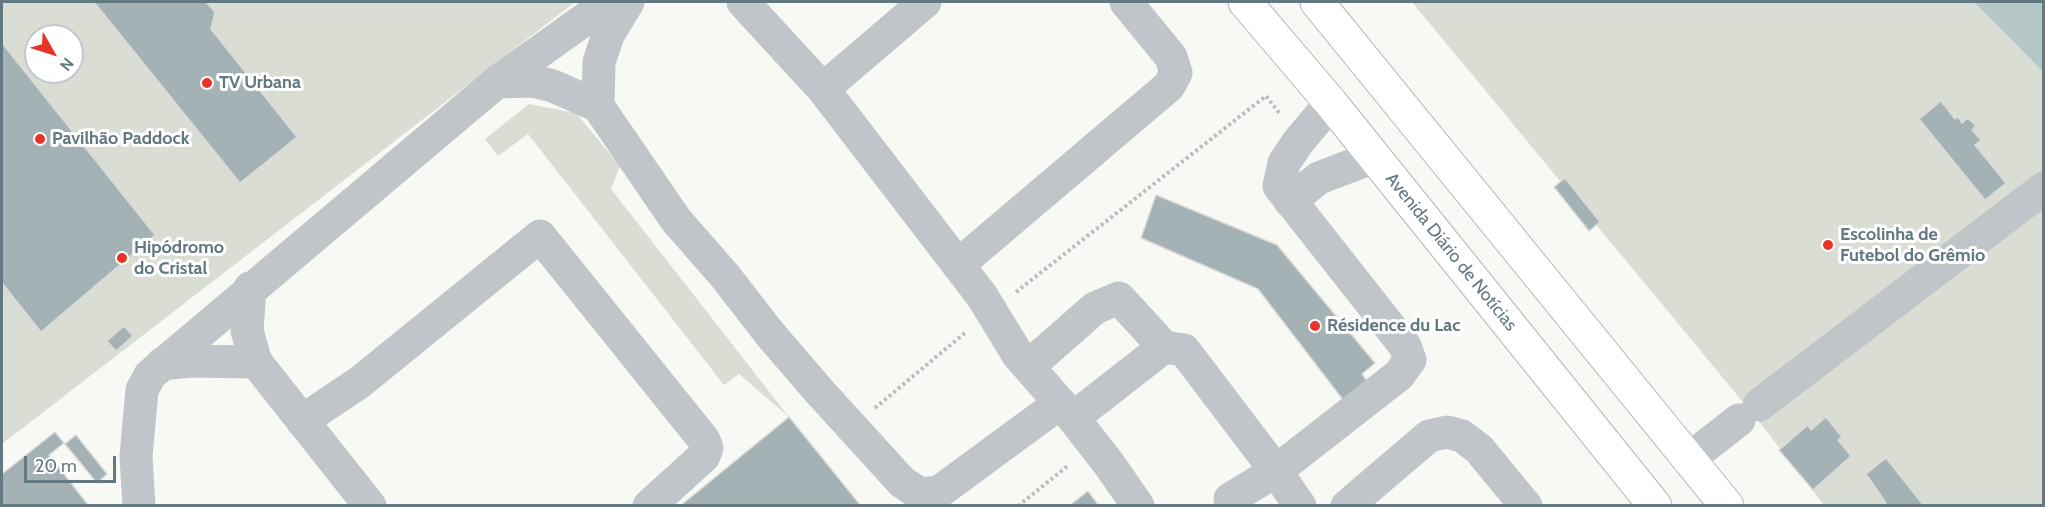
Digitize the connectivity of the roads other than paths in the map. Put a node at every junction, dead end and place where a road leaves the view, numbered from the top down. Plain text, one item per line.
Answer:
1 (609, 2) edge
2 (628, 2) edge
3 (925, 2) edge
4 (1126, 2) edge
5 (1245, 2) edge
6 (1317, 2) edge
7 (758, 6) edge
8 (496, 82) junction
9 (823, 89) junction
10 (1331, 103) junction
11 (598, 106) junction
12 (1374, 157) junction
13 (2043, 188) edge
14 (1290, 201) junction
15 (958, 264) junction
16 (250, 288) junction
17 (1164, 346) junction
18 (1023, 361) junction
19 (256, 362) junction
20 (162, 364) junction
21 (1066, 411) junction
22 (302, 421) junction
23 (1689, 459) junction
24 (1276, 471) junction
25 (1230, 499) dead end
26 (139, 506) edge
27 (370, 506) edge
28 (649, 506) edge
29 (1138, 506) edge
30 (1300, 506) edge
31 (1347, 506) edge
32 (1526, 506) edge
33 (1655, 506) edge
34 (1727, 506) edge

1 - 8 lane
2 - 11 lane
3 - 9 lane
4 - 15 lane
5 - 10 main road, Avenida Diário de Notícias
6 - 23 main road
7 - 9 lane
8 - 11 lane
8 - 16 lane
9 - 15 lane
10 - 12 main road, Avenida Diário de Notícias
10 - 14 lane
11 - 21 lane
12 - 14 lane
12 - 33 main road, Avenida Diário de Notícias
13 - 23 lane
14 - 24 lane
15 - 18 lane
16 - 19 lane
16 - 20 lane
17 - 18 lane
17 - 21 lane
17 - 24 lane
18 - 21 lane
19 - 20 lane
19 - 22 lane
20 - 26 lane
21 - 29 lane
22 - 27 lane
22 - 28 lane
23 - 34 main road
24 - 25 lane
24 - 30 lane
31 - 32 lane

